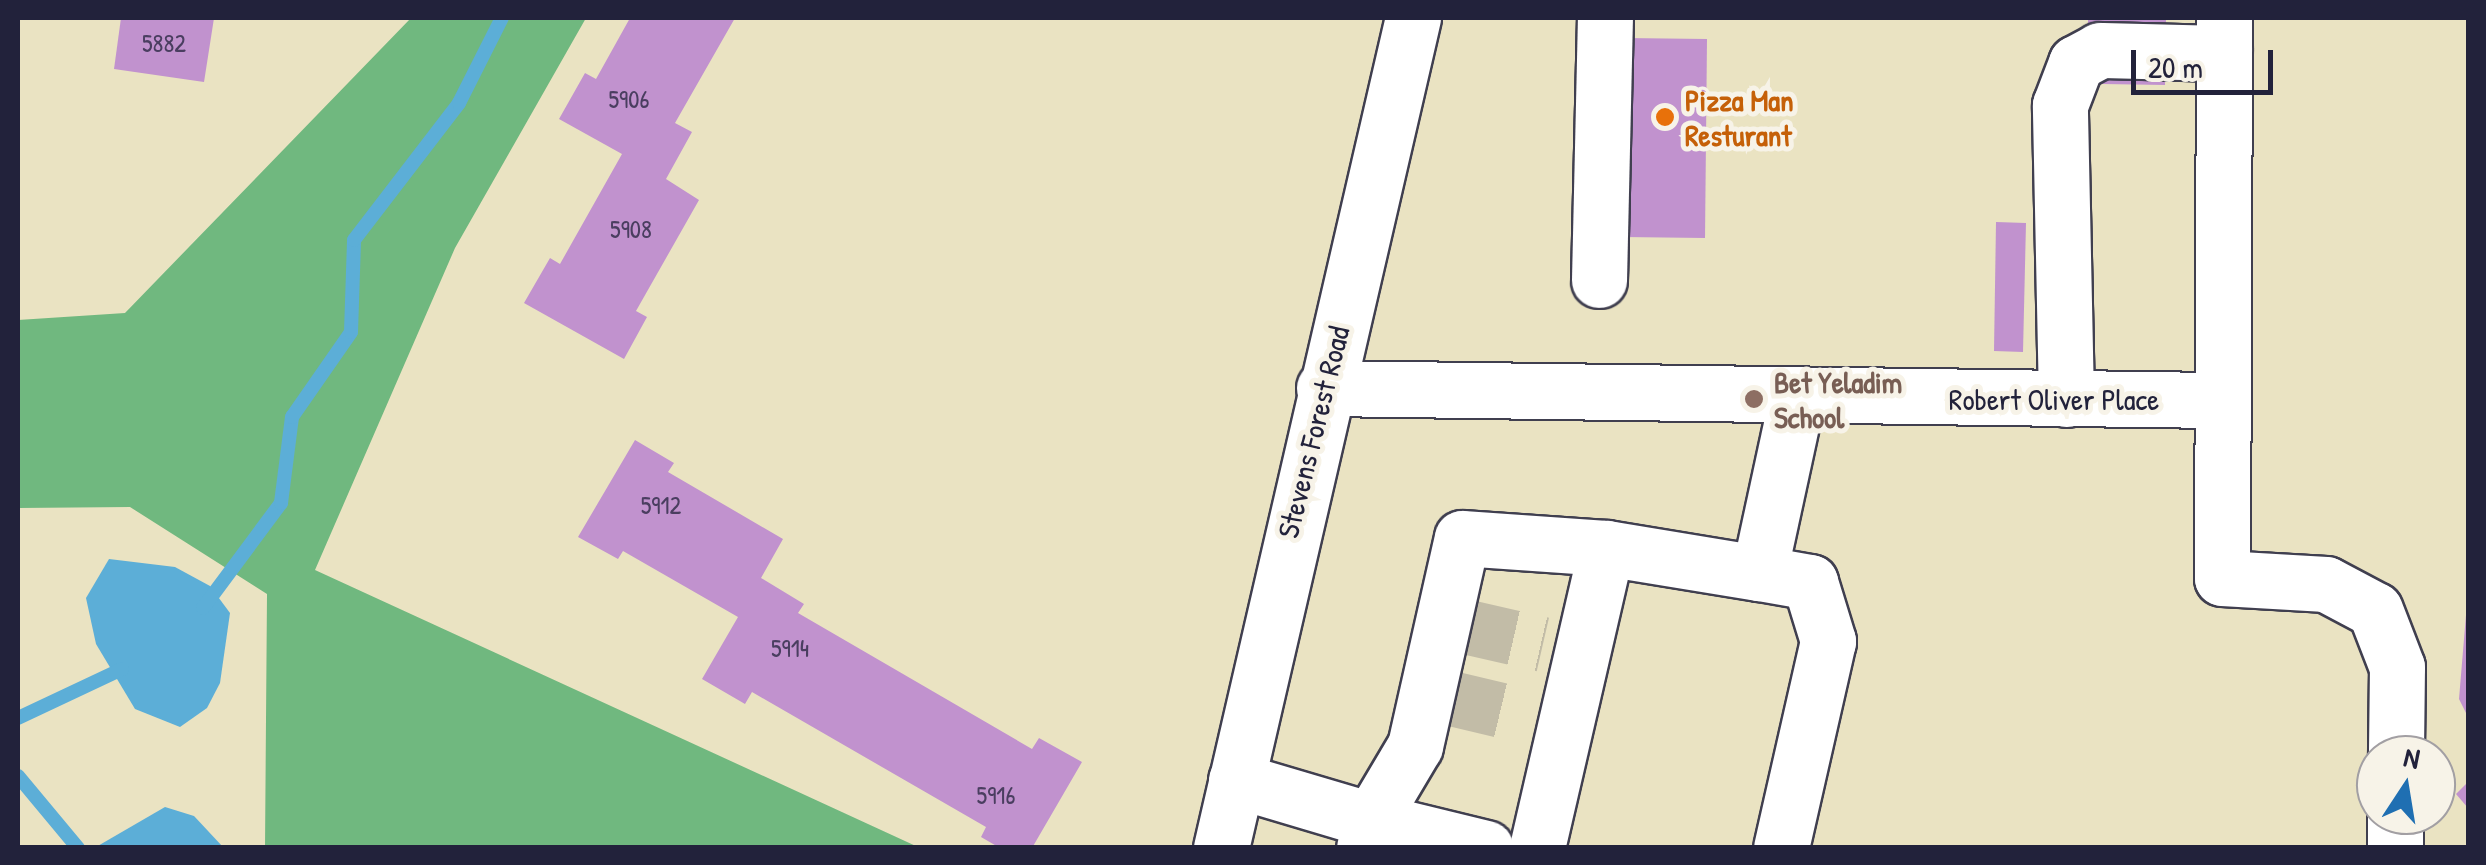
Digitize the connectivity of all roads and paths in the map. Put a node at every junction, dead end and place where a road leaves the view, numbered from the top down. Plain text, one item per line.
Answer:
1 (1413, 18) edge
2 (1605, 18) edge
3 (2224, 35) edge
4 (1599, 280) dead end
5 (1324, 388) junction
6 (1797, 397) junction
7 (2066, 399) junction
8 (2222, 400) junction
9 (1606, 548) junction
10 (1758, 573) junction
11 (2396, 735) edge
12 (1236, 780) junction
13 (1368, 834) edge
14 (1221, 848) edge
15 (1486, 848) edge
16 (1537, 848) edge
17 (1782, 848) edge

1 - 5 street, Stevens Forest Road
2 - 4 street
3 - 7 street
3 - 8 street
5 - 6 street, Robert Oliver Place
5 - 12 street, Stevens Forest Road
6 - 7 street, Robert Oliver Place
6 - 10 street
7 - 8 street, Robert Oliver Place
8 - 11 street
9 - 10 street
9 - 13 street
9 - 16 street
10 - 17 street
12 - 13 street
12 - 14 street, Stevens Forest Road
13 - 15 street

